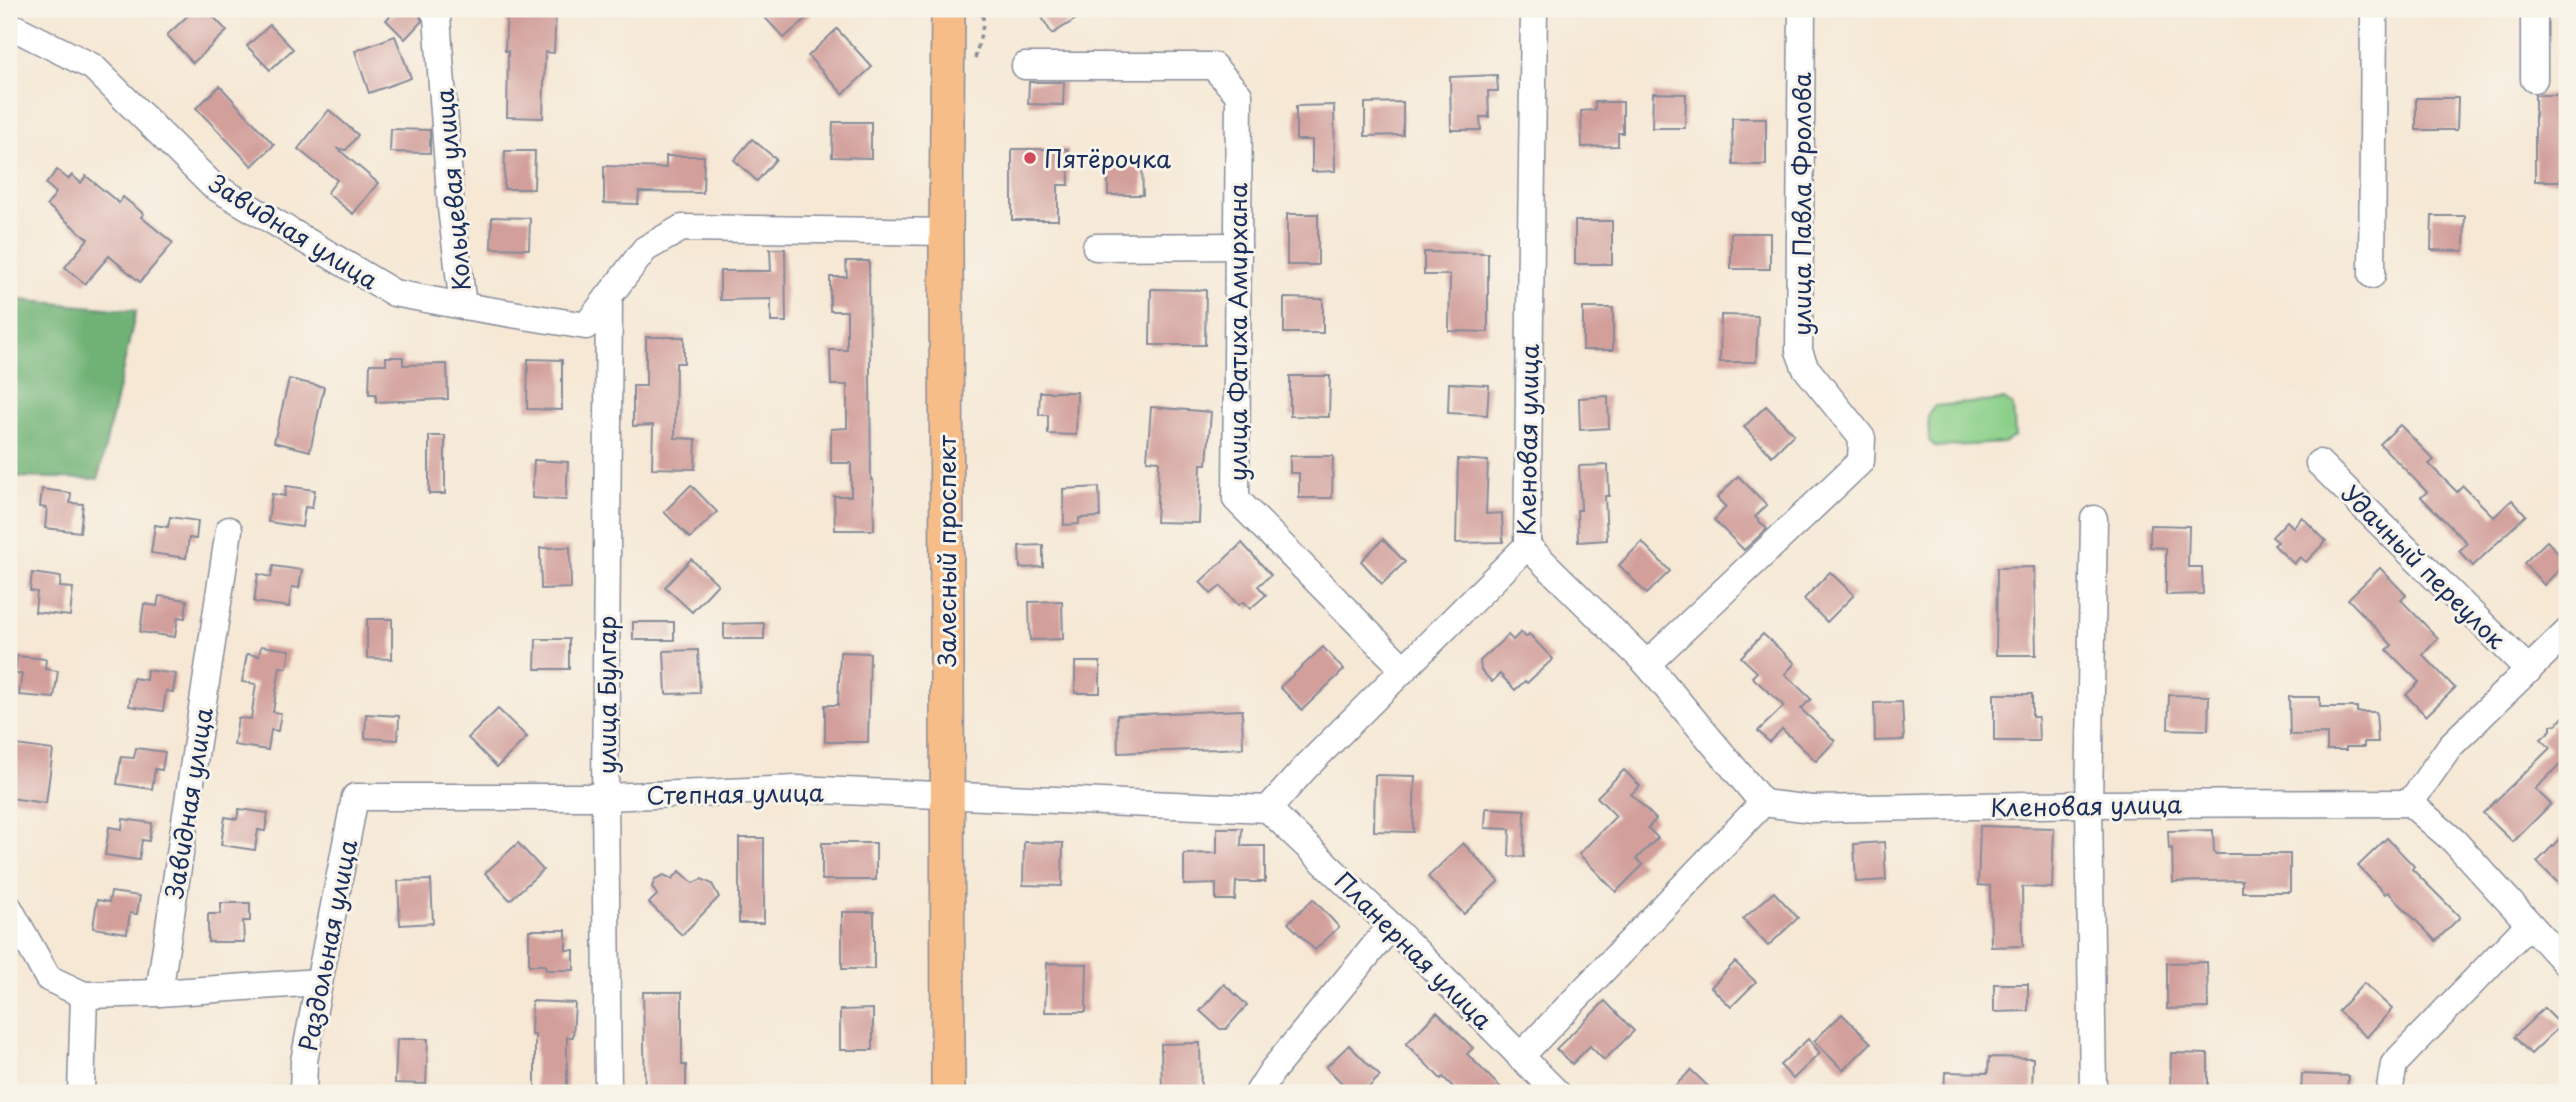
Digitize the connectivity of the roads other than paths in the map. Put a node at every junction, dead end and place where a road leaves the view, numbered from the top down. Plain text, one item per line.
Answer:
1 (433, 9) edge
2 (948, 9) edge
3 (1534, 9) edge
4 (1802, 9) edge
5 (2374, 9) edge
6 (2534, 9) edge
7 (9, 25) edge
8 (1025, 66) dead end
9 (2534, 79) dead end
10 (946, 232) junction
11 (1238, 246) junction
12 (1096, 247) dead end
13 (2372, 275) dead end
14 (609, 296) junction
15 (463, 306) junction
16 (2319, 463) dead end
17 (2094, 519) dead end
18 (229, 530) dead end
19 (1527, 546) junction
20 (2567, 632) edge
21 (1647, 664) junction
22 (1403, 668) junction
23 (2529, 670) junction
24 (355, 797) joint
25 (606, 797) junction
26 (947, 797) junction
27 (1763, 803) junction
28 (2410, 803) junction
29 (2089, 804) junction
30 (1268, 809) junction
31 (9, 908) edge
32 (2528, 925) junction
33 (1391, 926) junction
34 (2567, 965) edge
35 (319, 982) junction
36 (159, 993) junction
37 (84, 995) junction
38 (1520, 1056) junction
39 (81, 1093) edge
40 (303, 1093) edge
41 (608, 1093) edge
42 (948, 1093) edge
43 (1258, 1093) edge
44 (1557, 1093) edge
45 (2093, 1093) edge
46 (2389, 1093) edge

1 - 15 street, Кольцевая улица
2 - 10 main road, Залесный проспект
3 - 19 street, Кленовая улица
4 - 21 street, улица Павла Фролова
5 - 13 street
6 - 9 street
7 - 15 street, Завидная улица
8 - 11 street, улица Фатиха Амирхана
10 - 14 street, Кольцевая улица
10 - 26 main road, Залесный проспект
11 - 12 street
11 - 22 street, улица Фатиха Амирхана
14 - 15 street, Кольцевая улица
14 - 25 street, улица Булгар
16 - 23 street, Удачный переулок
17 - 29 street
18 - 36 street, Завидная улица
19 - 21 street
19 - 22 street, Кленовая улица
20 - 23 street
21 - 27 street
22 - 30 street, Кленовая улица
23 - 28 street
24 - 25 street, Степная улица
24 - 35 street, Раздольная улица
25 - 26 street, Степная улица
25 - 41 street, улица Булгар
26 - 30 street, Степная улица
26 - 42 main road, Залесный проспект
27 - 29 street, Кленовая улица
27 - 38 street
28 - 29 street, Кленовая улица
28 - 32 street
29 - 45 street
30 - 33 street, Планерная улица
31 - 37 street
32 - 34 street
32 - 46 street
33 - 38 street, Планерная улица
33 - 43 street
35 - 36 street
35 - 40 street, Раздольная улица
36 - 37 street
37 - 39 street
38 - 44 street, Планерная улица

